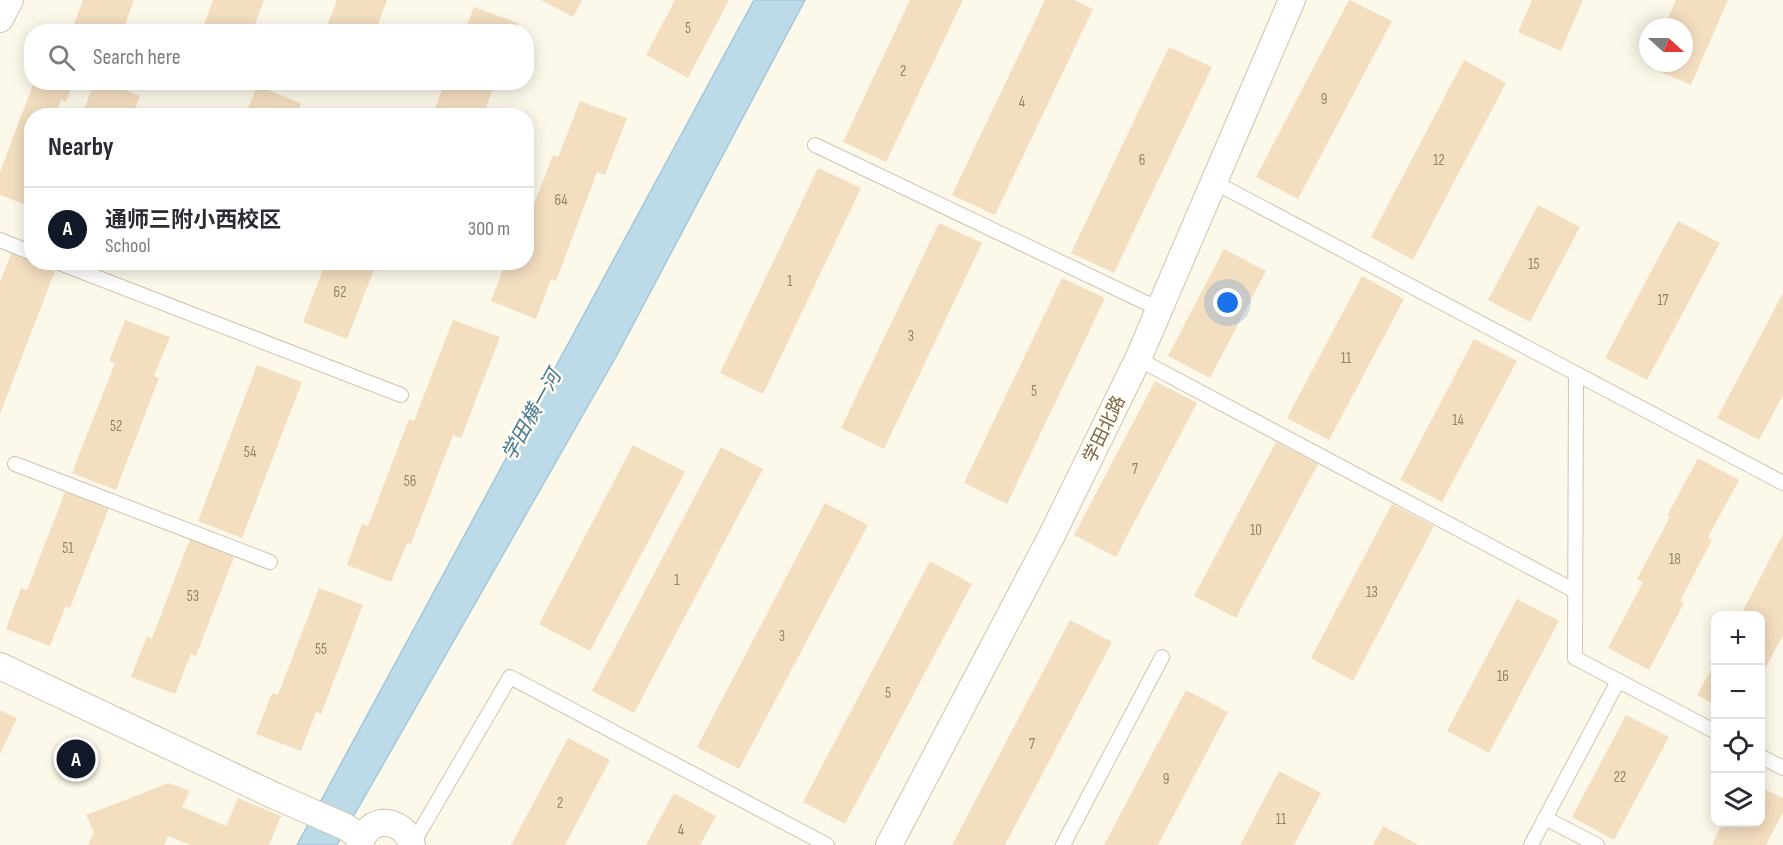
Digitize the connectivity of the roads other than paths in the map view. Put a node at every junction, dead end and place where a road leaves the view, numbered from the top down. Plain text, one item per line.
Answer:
1 (10, 0) edge
2 (1292, 0) edge
3 (0, 19) edge
4 (815, 146) dead end
5 (1214, 182) junction
6 (0, 240) edge
7 (24, 250) edge
8 (78, 270) edge
9 (1160, 309) junction
10 (1138, 359) junction
11 (1576, 374) junction
12 (401, 395) dead end
13 (15, 464) dead end
14 (1783, 483) edge
15 (270, 562) dead end
16 (1575, 591) junction
17 (1162, 657) dead end
18 (0, 666) edge
19 (1618, 681) junction
20 (1711, 729) edge
21 (1765, 758) edge
22 (1783, 768) edge
23 (1545, 818) junction
24 (356, 837) edge
25 (412, 845) edge
26 (827, 845) edge
27 (889, 845) edge
28 (1063, 845) edge
29 (1531, 845) edge
30 (1597, 845) edge

1 - 3 street
2 - 5 street, 学田北路
4 - 9 lane
5 - 9 street, 学田北路
5 - 11 lane
6 - 7 lane
8 - 12 lane
9 - 10 street, 学田北路
10 - 16 lane
10 - 27 street, 学田北路
11 - 14 lane
11 - 16 lane
13 - 15 lane
16 - 19 lane
17 - 28 lane
18 - 24 street
19 - 20 lane
19 - 23 lane
21 - 22 lane
23 - 29 lane
23 - 30 lane
24 - 25 street
25 - 26 lane

